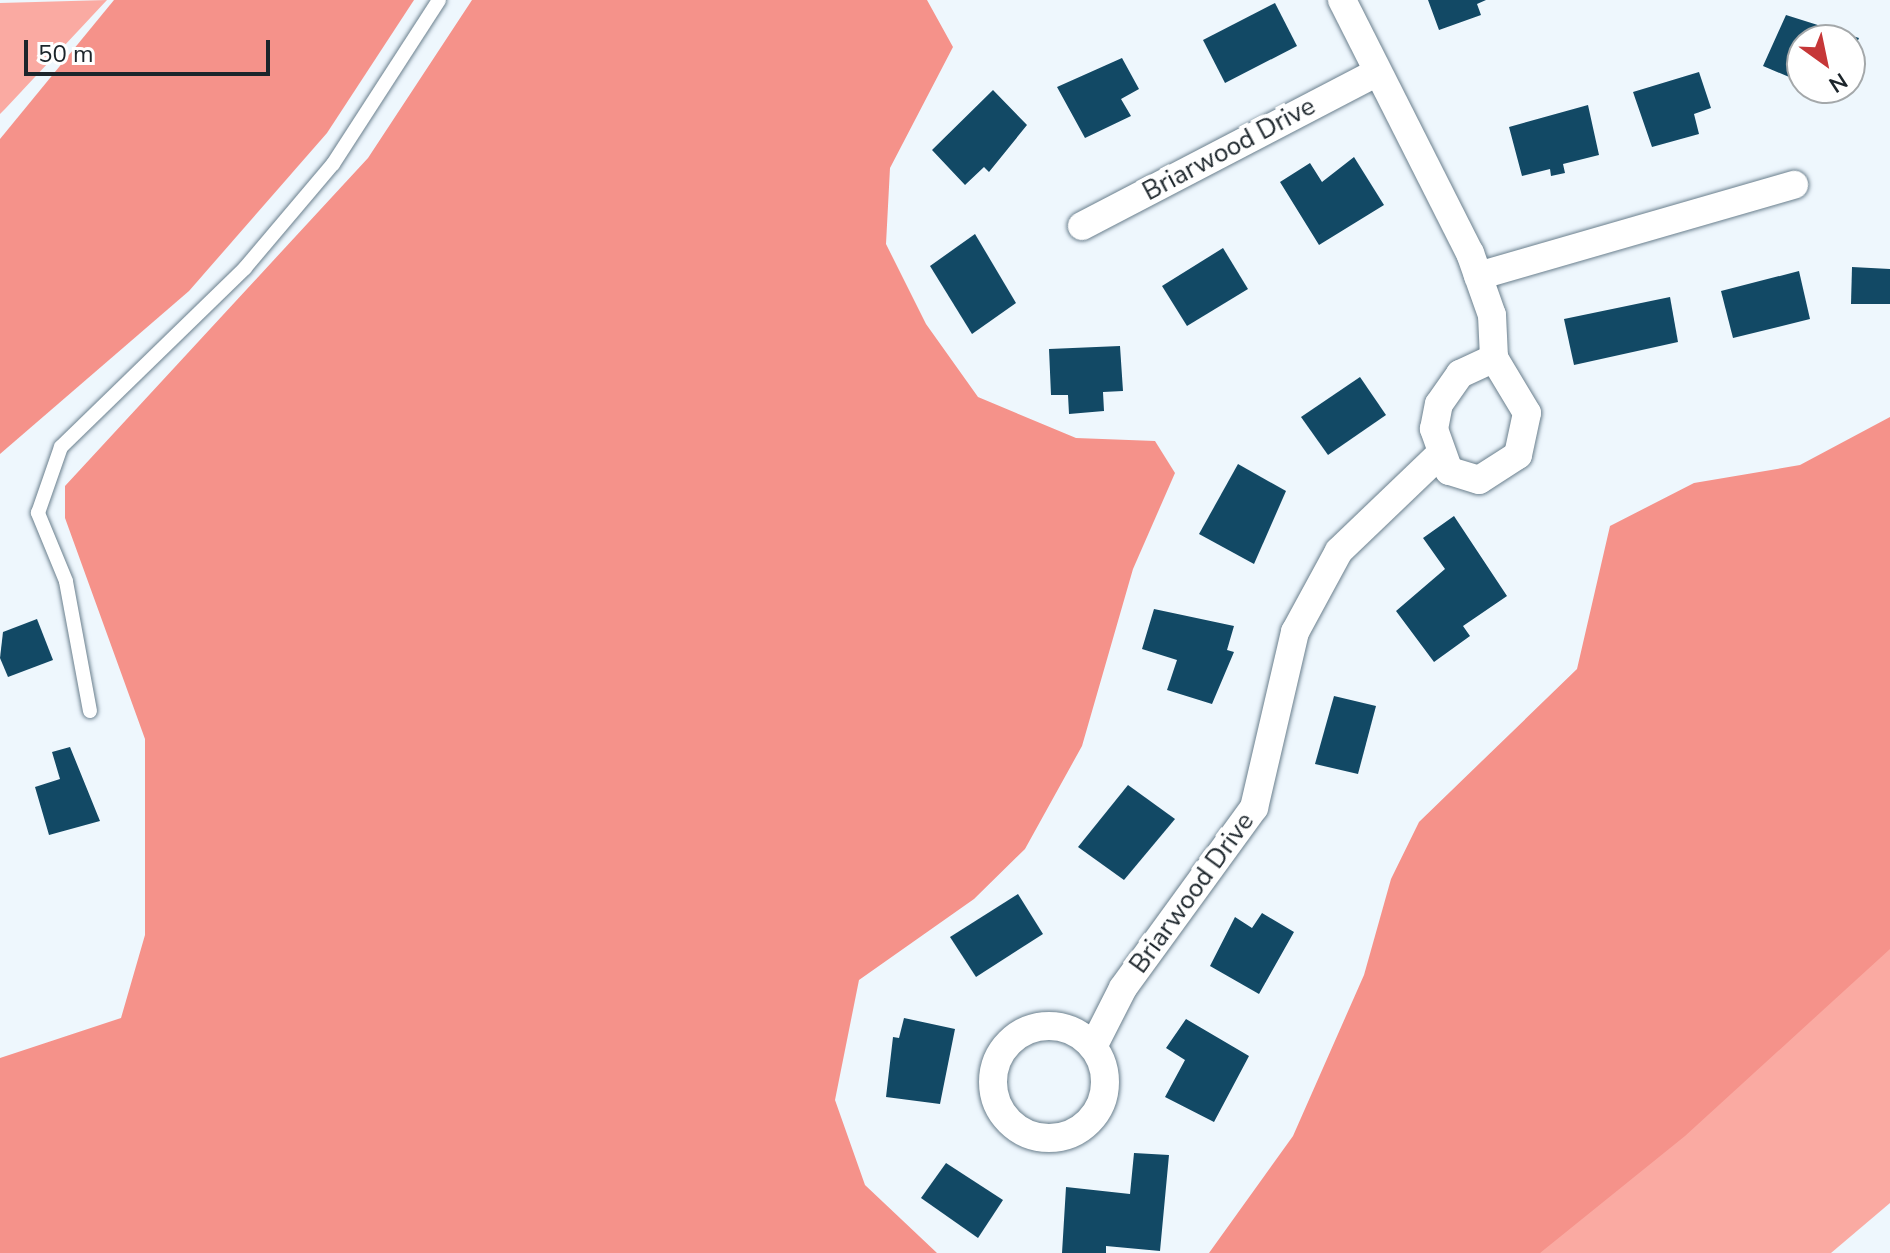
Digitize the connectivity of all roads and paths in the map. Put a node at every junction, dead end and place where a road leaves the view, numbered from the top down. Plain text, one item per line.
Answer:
1 (439, 0) edge
2 (1342, 0) edge
3 (1376, 73) junction
4 (1794, 185) dead end
5 (1082, 226) dead end
6 (1478, 276) junction
7 (1494, 358) junction
8 (1439, 455) junction
9 (90, 711) dead end
10 (1094, 1045) junction

1 - 9 lane
2 - 3 street
3 - 5 street, Briarwood Drive
3 - 6 street
4 - 6 street
6 - 7 street
7 - 8 street
7 - 8 street
8 - 10 street, Briarwood Drive
10 - 10 street

